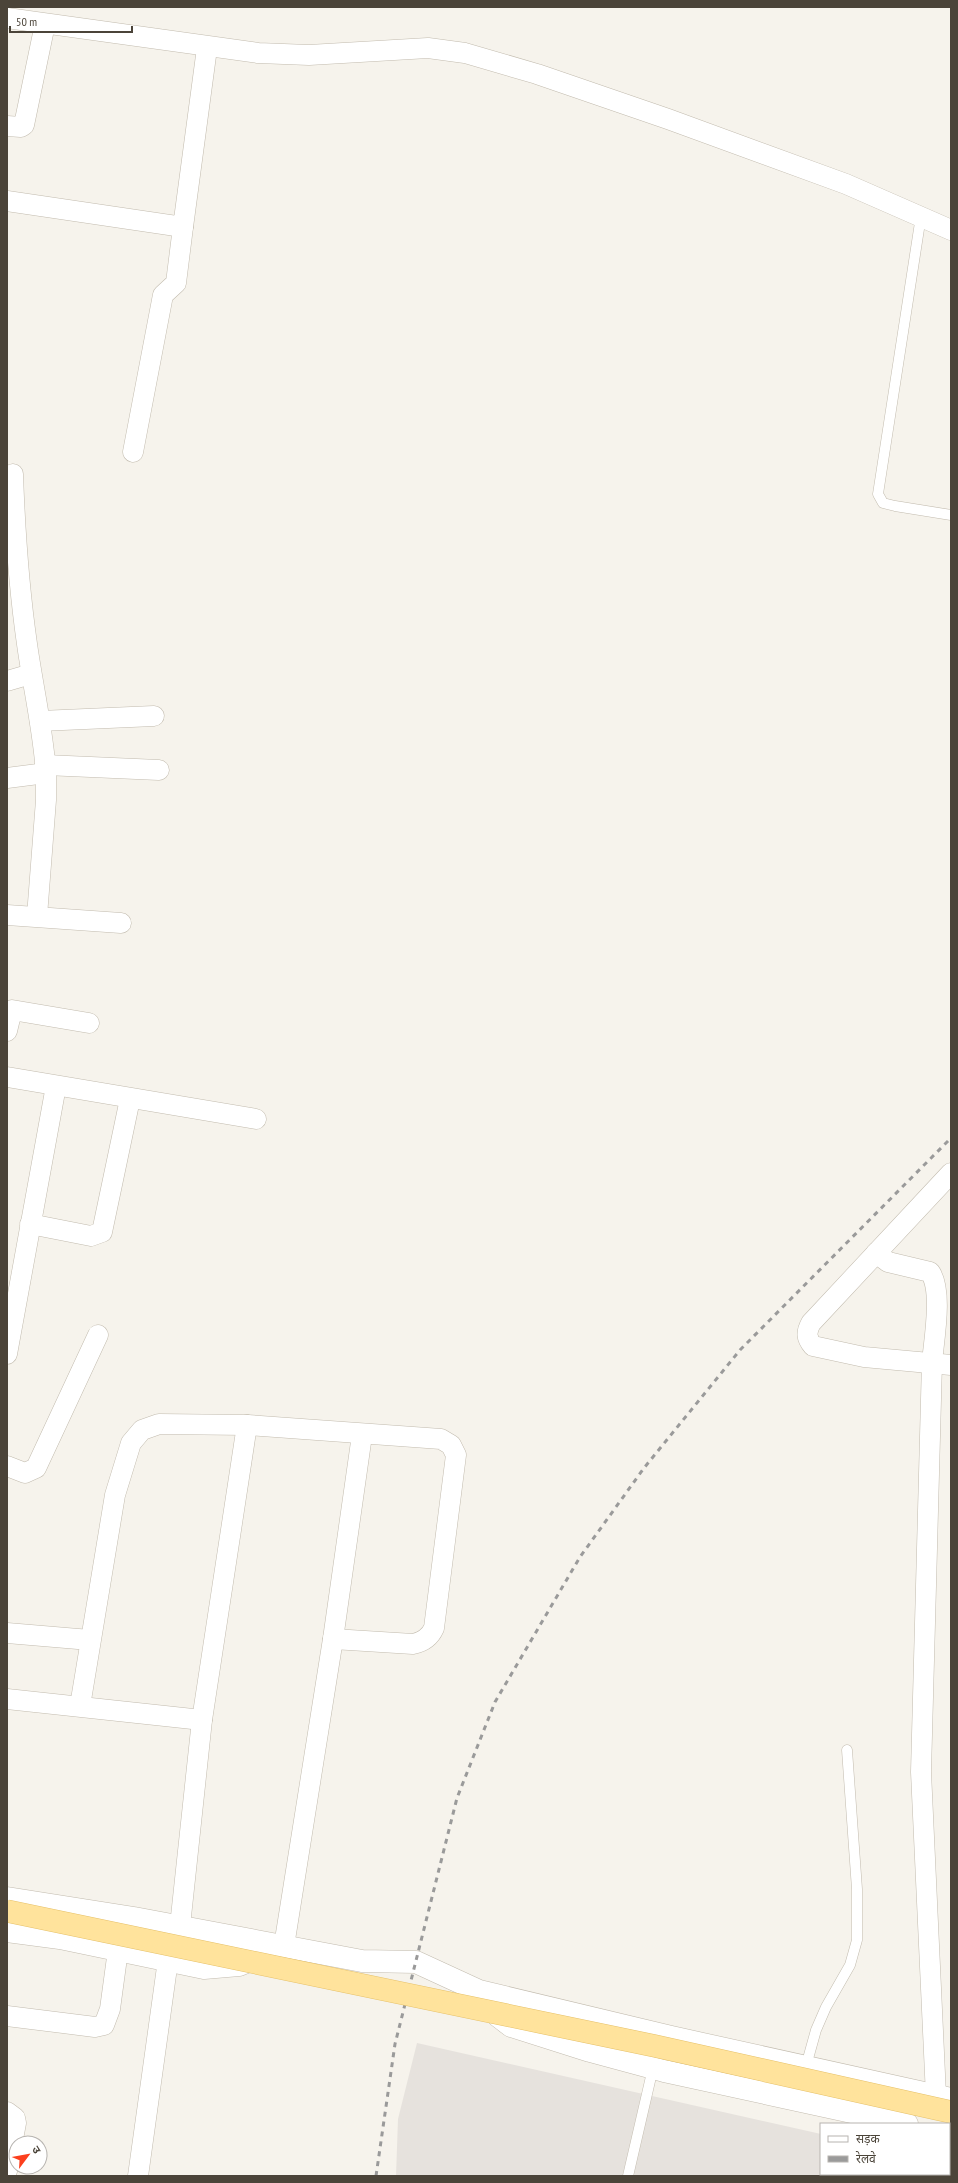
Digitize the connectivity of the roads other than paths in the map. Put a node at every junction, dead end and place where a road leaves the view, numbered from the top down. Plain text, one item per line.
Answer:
1 (7, 18) edge
2 (45, 24) junction
3 (207, 48) junction
4 (7, 126) edge
5 (7, 200) edge
6 (921, 216) junction
7 (183, 227) junction
8 (951, 230) edge
9 (133, 452) dead end
10 (13, 474) dead end
11 (951, 515) edge
12 (31, 674) junction
13 (7, 681) edge
14 (154, 716) dead end
15 (40, 721) junction
16 (46, 769) junction
17 (159, 770) dead end
18 (7, 778) edge
19 (7, 915) edge
20 (37, 916) junction
21 (120, 923) dead end
22 (10, 1009) edge
23 (90, 1023) dead end
24 (7, 1031) edge
25 (7, 1077) edge
26 (56, 1086) junction
27 (130, 1099) junction
28 (256, 1119) dead end
29 (951, 1173) edge
30 (30, 1224) junction
31 (876, 1253) junction
32 (98, 1335) dead end
33 (7, 1354) edge
34 (942, 1364) edge
35 (247, 1425) junction
36 (362, 1435) junction
37 (7, 1466) edge
38 (7, 1633) edge
39 (333, 1639) junction
40 (90, 1640) junction
41 (7, 1699) edge
42 (80, 1706) junction
43 (202, 1720) junction
44 (847, 1750) dead end
45 (7, 1898) edge
46 (7, 1911) edge
47 (180, 1926) junction
48 (7, 1931) edge
49 (282, 1945) junction
50 (118, 1950) junction
51 (168, 1960) junction
52 (479, 1991) junction
53 (7, 2016) edge
54 (806, 2066) junction
55 (653, 2068) junction
56 (943, 2097) edge
57 (7, 2112) edge
58 (951, 2112) edge
59 (863, 2119) edge
60 (898, 2123) edge
61 (7, 2171) edge
62 (138, 2176) edge
63 (628, 2176) edge

1 - 2 street
2 - 3 street
2 - 4 street
3 - 6 street
3 - 7 street
5 - 7 street
6 - 8 street
6 - 11 lane
7 - 9 street
10 - 12 street
12 - 13 street
12 - 15 street
14 - 15 street
15 - 16 street
16 - 17 street
16 - 18 street
16 - 20 street
19 - 20 street
20 - 21 street
22 - 23 street
22 - 24 street
25 - 26 street
26 - 27 street
26 - 30 street
27 - 28 street
27 - 30 street
29 - 31 street
30 - 33 street
31 - 34 street
31 - 34 street
32 - 37 street
34 - 56 street
35 - 36 street
35 - 40 street
35 - 43 street
36 - 39 street
36 - 39 street
38 - 40 street
39 - 49 street
40 - 42 street
41 - 42 street
42 - 43 street
43 - 47 street
44 - 54 lane
45 - 47 street
46 - 58 main road, bridge
47 - 49 street
48 - 50 street
49 - 51 street
49 - 52 street
50 - 51 street
50 - 53 street
51 - 62 street
52 - 54 street
52 - 55 street
54 - 56 street
55 - 59 street
55 - 63 lane
57 - 61 street
59 - 60 street

